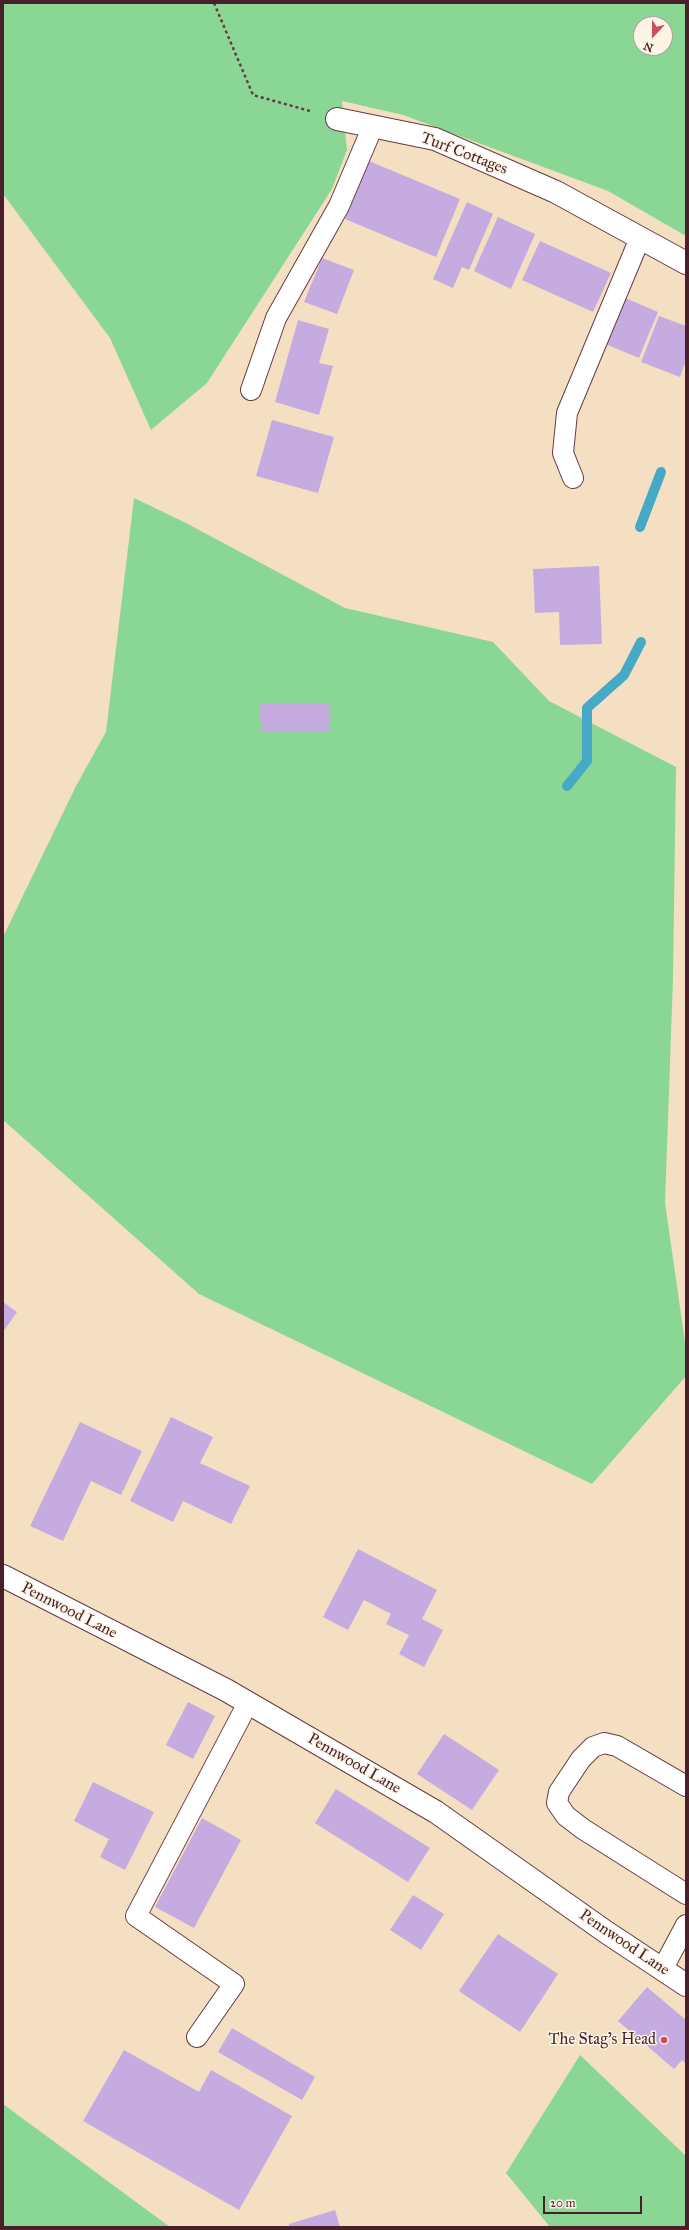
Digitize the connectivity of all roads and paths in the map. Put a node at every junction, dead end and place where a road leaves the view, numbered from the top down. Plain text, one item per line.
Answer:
1 (214, 3) edge
2 (337, 119) joint
3 (373, 126) junction
4 (640, 238) junction
5 (686, 263) edge
6 (251, 390) dead end
7 (573, 478) dead end
8 (3, 1576) edge
9 (248, 1703) junction
10 (686, 1786) edge
11 (686, 1894) edge
12 (686, 1925) edge
13 (662, 1970) junction
14 (686, 1985) edge
15 (197, 2037) dead end

1 - 2 path
2 - 3 street, Turf Cottages
3 - 4 street, Turf Cottages
3 - 6 lane
4 - 5 street, Turf Cottages
4 - 7 lane
8 - 9 street, Pennwood Lane
9 - 13 street, Pennwood Lane
9 - 15 lane
10 - 11 lane
12 - 13 lane
13 - 14 street, Pennwood Lane

